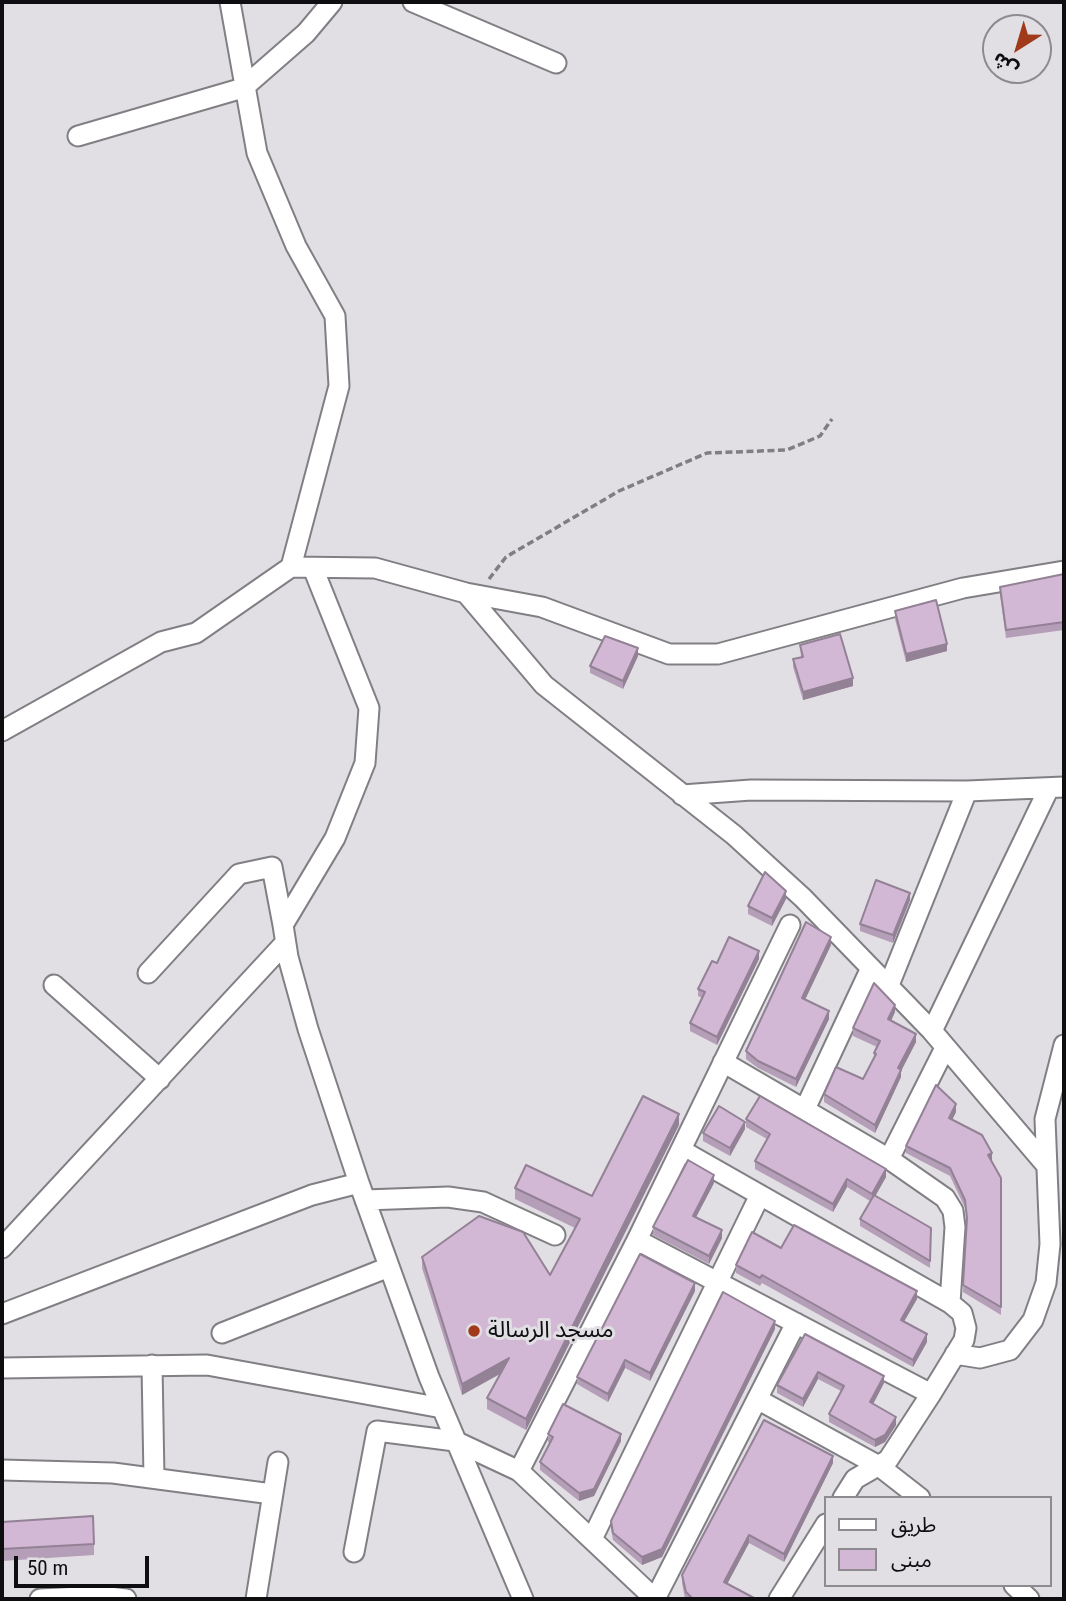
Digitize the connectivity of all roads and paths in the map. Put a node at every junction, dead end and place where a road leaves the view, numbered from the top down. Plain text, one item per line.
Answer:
1 (230, 2) edge
2 (332, 2) edge
3 (413, 2) edge
4 (556, 63) dead end
5 (243, 88) junction
6 (78, 136) dead end
7 (832, 419) dead end
8 (291, 568) junction
9 (313, 568) junction
10 (1064, 571) edge
11 (472, 594) junction
12 (2, 731) edge
13 (1057, 788) edge
14 (967, 791) junction
15 (682, 795) junction
16 (790, 925) dead end
17 (284, 934) junction
18 (871, 968) junction
19 (148, 973) dead end
20 (54, 985) dead end
21 (889, 985) junction
22 (932, 1031) junction
23 (1064, 1045) edge
24 (945, 1048) junction
25 (723, 1062) junction
26 (160, 1079) junction
27 (1059, 1080) edge
28 (805, 1109) junction
29 (681, 1150) junction
30 (889, 1159) junction
31 (1047, 1166) junction
32 (362, 1192) junction
33 (1048, 1192) junction
34 (760, 1195) junction
35 (1064, 1220) edge
36 (555, 1235) dead end
37 (637, 1240) junction
38 (2, 1248) edge
39 (389, 1268) junction
40 (717, 1281) junction
41 (950, 1303) junction
42 (2, 1314) edge
43 (796, 1323) junction
44 (222, 1333) dead end
45 (956, 1354) junction
46 (152, 1365) junction
47 (2, 1368) edge
48 (930, 1394) junction
49 (757, 1399) junction
50 (442, 1408) junction
51 (455, 1441) junction
52 (278, 1462) dead end
53 (879, 1466) junction
54 (2, 1470) edge
55 (519, 1471) junction
56 (154, 1478) junction
57 (272, 1494) junction
58 (844, 1496) edge
59 (917, 1496) edge
60 (824, 1527) edge
61 (592, 1539) junction
62 (354, 1552) dead end
63 (1016, 1587) edge
64 (40, 1599) edge
65 (126, 1599) edge
66 (256, 1599) edge
67 (522, 1599) edge
68 (655, 1599) edge
69 (779, 1599) edge
70 (1029, 1599) edge

1 - 5 street
2 - 5 street
3 - 4 street
5 - 6 street
5 - 8 street
7 - 11 path
8 - 9 street
8 - 12 street
9 - 11 street
9 - 17 street
10 - 11 street
11 - 15 street
13 - 14 street
13 - 22 street
14 - 15 street
14 - 21 street
15 - 18 street
16 - 25 street
17 - 19 street
17 - 26 street
17 - 32 street
18 - 21 street
18 - 28 street
20 - 26 street
21 - 22 street
22 - 24 street
23 - 27 street
24 - 30 street
24 - 31 street
25 - 28 street
25 - 29 street
26 - 38 street
27 - 31 street
28 - 30 street
29 - 34 street
29 - 37 street
30 - 41 street
31 - 33 street
32 - 36 street
32 - 39 street
32 - 42 street
33 - 35 street
33 - 45 street
34 - 40 street
34 - 41 street
37 - 40 street
37 - 55 street
39 - 44 street
39 - 50 street
40 - 43 street
40 - 61 street
41 - 45 street
43 - 48 street
43 - 49 street
45 - 48 street
46 - 47 street
46 - 50 street
46 - 56 street
48 - 53 street
49 - 53 street
49 - 68 street
50 - 51 street
51 - 55 street
51 - 62 street
51 - 67 street
52 - 57 street
53 - 58 street
53 - 59 street
54 - 56 street
55 - 61 street
56 - 57 street
57 - 66 street
60 - 69 street
61 - 68 street
63 - 70 street
64 - 65 street

